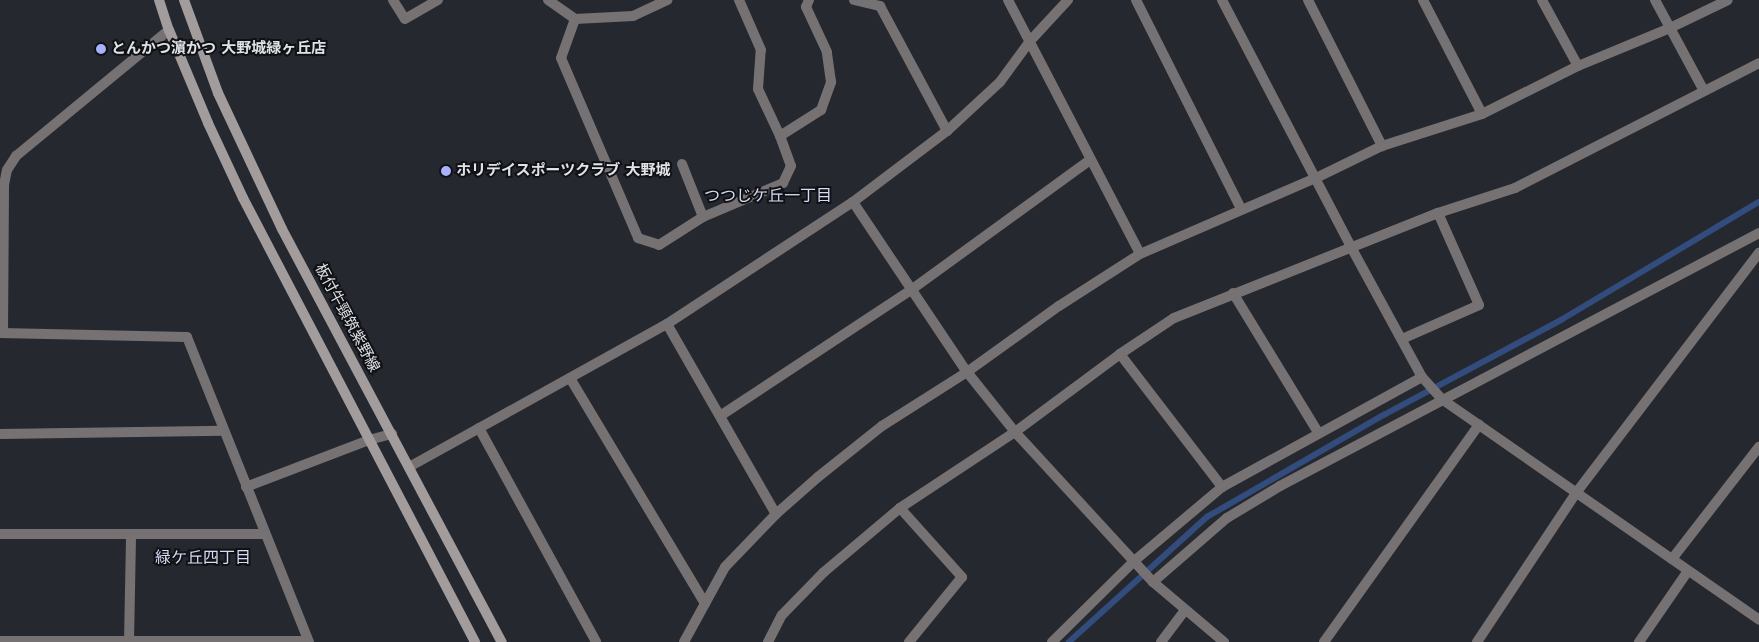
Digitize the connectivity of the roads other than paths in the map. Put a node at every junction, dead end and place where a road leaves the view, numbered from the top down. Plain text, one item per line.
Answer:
1 (160, 0) edge
2 (184, 0) edge
3 (393, 0) edge
4 (438, 0) edge
5 (548, 0) edge
6 (668, 0) edge
7 (740, 0) edge
8 (809, 0) edge
9 (854, 0) edge
10 (1008, 0) edge
11 (1068, 0) edge
12 (1136, 0) edge
13 (1222, 0) edge
14 (1308, 0) edge
15 (1423, 0) edge
16 (1542, 0) edge
17 (1655, 0) edge
18 (1728, 0) edge
19 (575, 19) junction
20 (1670, 28) junction
21 (169, 30) junction
22 (1030, 41) junction
23 (1759, 63) edge
24 (1578, 66) junction
25 (1704, 91) junction
26 (1482, 114) junction
27 (946, 131) junction
28 (780, 136) junction
29 (1382, 146) junction
30 (1090, 160) junction
31 (682, 164) dead end
32 (1316, 178) junction
33 (853, 202) junction
34 (1241, 209) junction
35 (1438, 213) junction
36 (703, 217) junction
37 (1759, 233) edge
38 (1352, 247) junction
39 (1759, 253) edge
40 (1140, 254) junction
41 (911, 290) junction
42 (1233, 293) junction
43 (667, 324) junction
44 (1, 333) edge
45 (1402, 339) junction
46 (1120, 354) junction
47 (968, 372) junction
48 (1422, 377) junction
49 (570, 378) junction
50 (1442, 400) junction
51 (720, 416) junction
52 (1479, 425) junction
53 (479, 428) junction
54 (224, 431) junction
55 (1015, 432) junction
56 (1318, 432) junction
57 (0, 434) edge
58 (392, 434) junction
59 (369, 440) junction
60 (1759, 447) edge
61 (409, 467) junction
62 (246, 487) junction
63 (1222, 487) junction
64 (1576, 493) junction
65 (900, 508) junction
66 (776, 514) junction
67 (0, 534) edge
68 (131, 534) junction
69 (265, 534) junction
70 (1672, 559) junction
71 (1133, 562) junction
72 (1688, 571) junction
73 (1153, 582) junction
74 (705, 604) junction
75 (1185, 610) junction
76 (1759, 620) edge
77 (0, 641) edge
78 (130, 641) edge
79 (309, 641) edge
80 (475, 642) edge
81 (502, 642) edge
82 (596, 642) edge
83 (684, 642) edge
84 (768, 642) edge
85 (909, 642) edge
86 (1052, 642) edge
87 (1161, 642) edge
88 (1224, 642) edge
89 (1324, 642) edge
90 (1477, 642) edge
91 (1638, 642) edge

1 - 21 main road
2 - 58 main road, 板付牛頸筑紫野線
3 - 4 street
5 - 19 street
6 - 19 street
7 - 28 street
8 - 28 street
9 - 27 street
10 - 22 street
11 - 22 street
12 - 34 street
13 - 32 street
14 - 29 street
15 - 26 street
16 - 24 street
17 - 20 street
18 - 20 street
19 - 36 street
20 - 24 street
20 - 25 street
21 - 44 street
21 - 59 main road
22 - 27 street
22 - 30 street
23 - 25 street
24 - 26 street
25 - 35 street
26 - 29 street
27 - 33 street
28 - 36 street
29 - 32 street
30 - 40 street
30 - 41 street
31 - 36 street
32 - 34 street
32 - 38 street
33 - 41 street
33 - 43 street
34 - 40 street
35 - 38 street
35 - 45 street
37 - 50 street
38 - 42 street
38 - 45 street
39 - 64 street
40 - 47 street
41 - 47 street
41 - 51 street
42 - 46 street
42 - 56 street
43 - 49 street
43 - 51 street
44 - 54 street
45 - 48 street
46 - 55 street
46 - 63 street
47 - 55 street
47 - 66 street
48 - 50 street
48 - 56 street
49 - 53 street
49 - 74 street
50 - 52 street
50 - 73 street
51 - 66 street
52 - 64 street
52 - 89 street
53 - 61 street
53 - 82 street
54 - 57 street
54 - 62 street
55 - 65 street
55 - 71 street
56 - 63 street
58 - 59 street
58 - 61 main road, 板付牛頸筑紫野線
59 - 62 street
59 - 80 main road
60 - 70 street
61 - 81 main road, 板付牛頸筑紫野線
62 - 69 street
63 - 71 street
64 - 70 street
64 - 90 street
65 - 84 street
65 - 85 street
66 - 74 street
67 - 68 street
68 - 69 street
68 - 78 street
69 - 79 street
70 - 72 street
71 - 73 street
71 - 86 street
72 - 76 street
72 - 91 street
73 - 75 street
74 - 83 street
75 - 87 street
75 - 88 street
77 - 78 street
78 - 79 street

